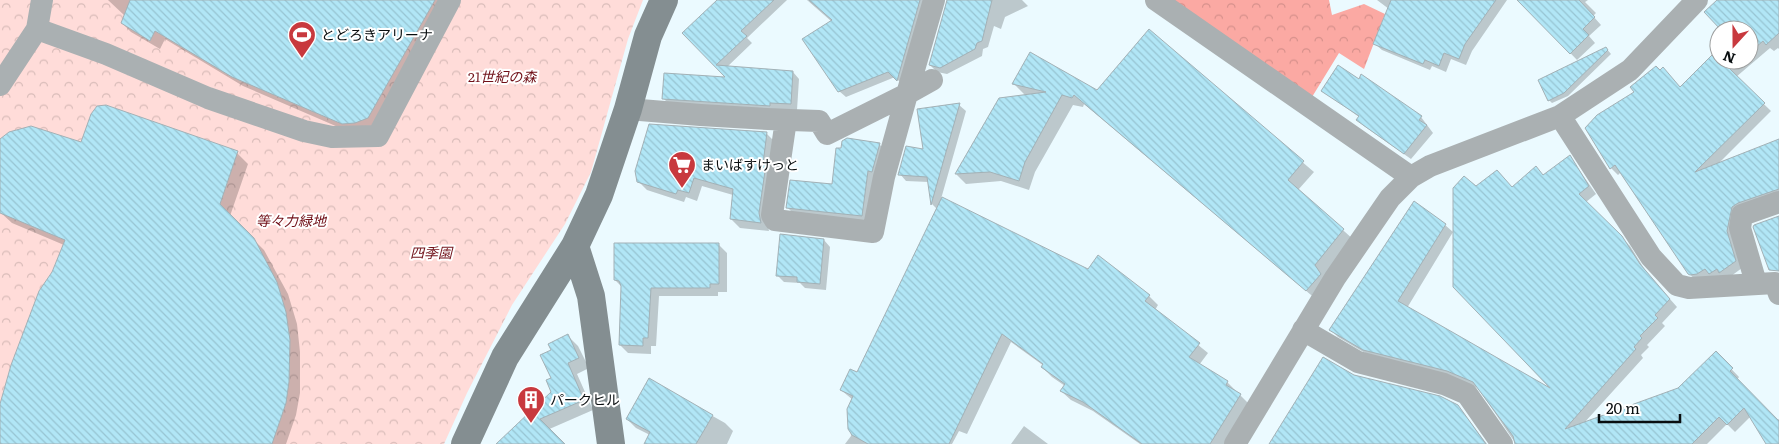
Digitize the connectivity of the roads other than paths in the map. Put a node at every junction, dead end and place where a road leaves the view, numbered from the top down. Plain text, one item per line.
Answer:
1 (42, 0) edge
2 (450, 0) edge
3 (664, 0) edge
4 (934, 0) edge
5 (1156, 0) edge
6 (1696, 0) edge
7 (37, 29) junction
8 (932, 80) dead end
9 (0, 86) edge
10 (908, 94) junction
11 (628, 109) junction
12 (1560, 116) junction
13 (786, 120) junction
14 (1411, 177) junction
15 (1779, 202) edge
16 (574, 246) junction
17 (1756, 282) junction
18 (1779, 294) edge
19 (1303, 330) junction
20 (465, 444) edge
21 (611, 444) edge
22 (1235, 444) edge
23 (1502, 444) edge

1 - 7 street
2 - 7 street
3 - 11 street
4 - 10 street
5 - 14 street
6 - 12 street
7 - 9 street
8 - 10 street
10 - 13 street
10 - 13 street
11 - 13 street
11 - 16 street
12 - 14 street
12 - 17 street
14 - 19 street
15 - 17 street
16 - 20 street
16 - 21 street
17 - 18 street
19 - 22 street
19 - 23 street

